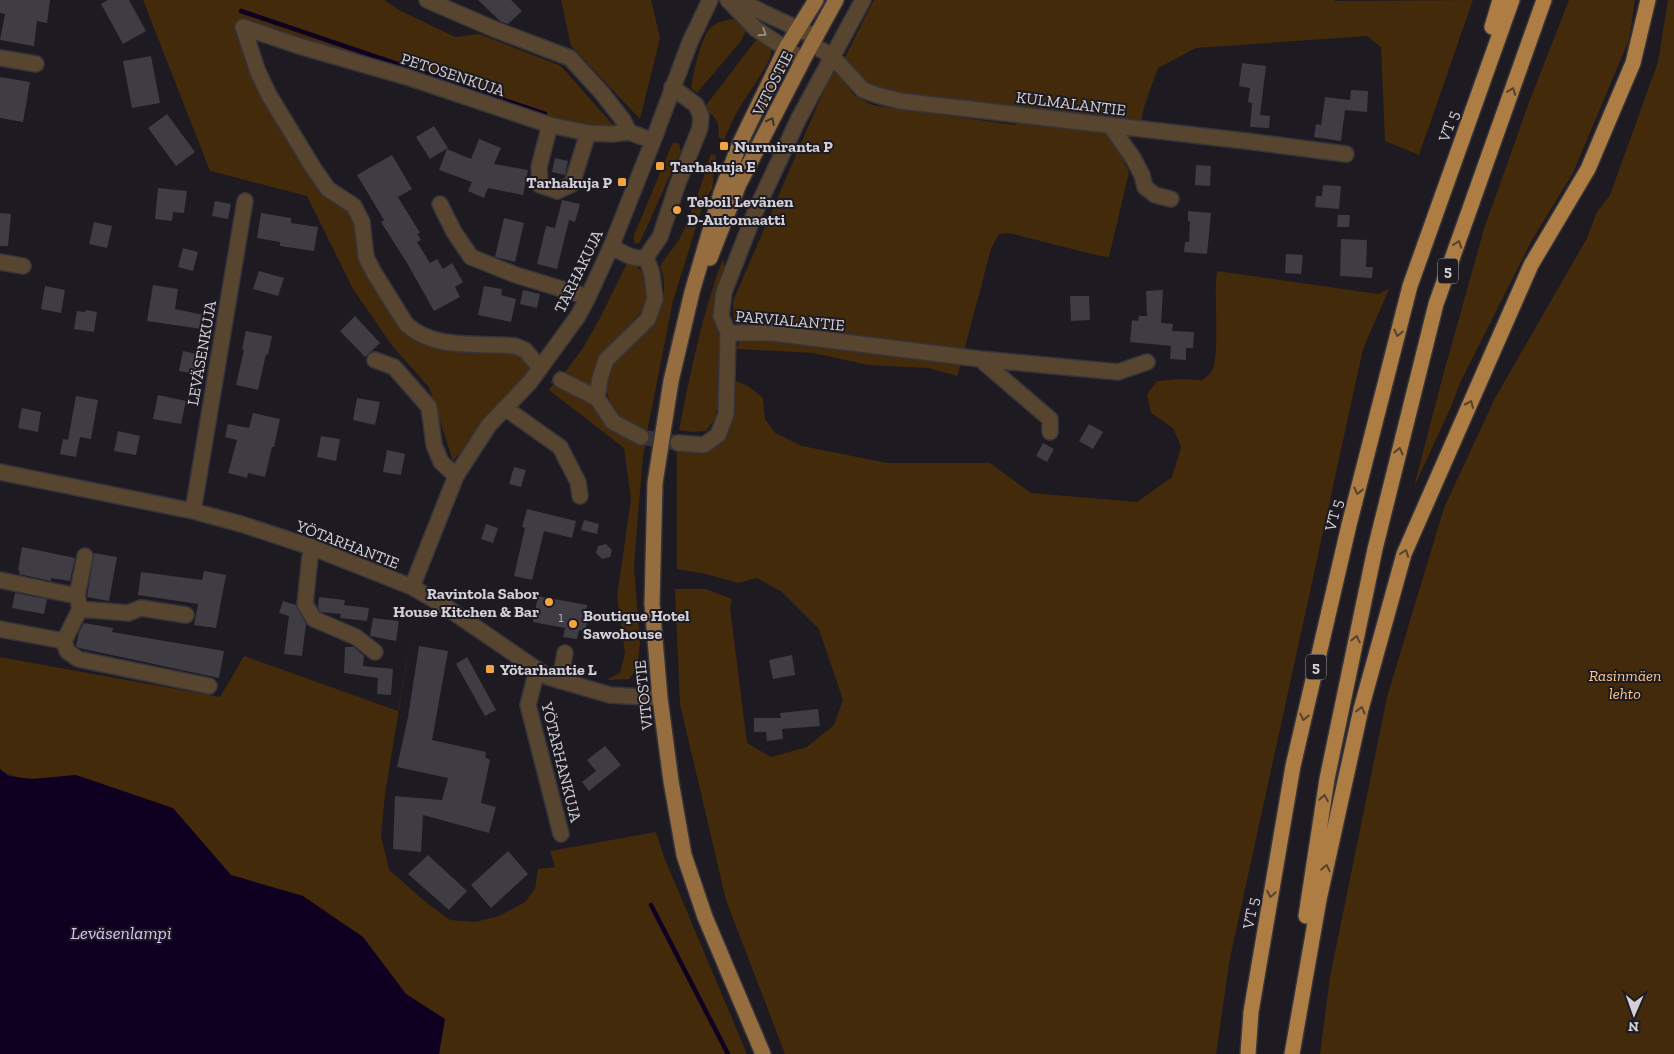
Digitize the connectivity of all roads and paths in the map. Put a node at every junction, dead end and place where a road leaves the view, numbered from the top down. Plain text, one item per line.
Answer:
1 (427, 0) edge
2 (710, 0) edge
3 (728, 0) edge
4 (740, 0) edge
5 (816, 0) edge
6 (836, 0) edge
7 (863, 0) edge
8 (1500, 0) edge
9 (1512, 0) edge
10 (1544, 0) edge
11 (1648, 0) edge
12 (797, 28) junction
13 (813, 40) junction
14 (786, 48) junction
15 (832, 56) junction
16 (0, 58) edge
17 (803, 60) junction
18 (36, 64) dead end
19 (672, 87) junction
20 (550, 125) junction
21 (1110, 125) junction
22 (629, 132) junction
23 (588, 133) junction
24 (654, 141) junction
25 (1346, 154) dead end
26 (1171, 199) dead end
27 (244, 201) dead end
28 (440, 204) dead end
29 (611, 247) junction
30 (646, 257) junction
31 (0, 262) edge
32 (23, 266) dead end
33 (1410, 286) junction
34 (692, 292) junction
35 (588, 297) junction
36 (728, 333) junction
37 (980, 359) junction
38 (375, 360) dead end
39 (1147, 362) dead end
40 (536, 363) tunnel mouth
41 (561, 380) tunnel mouth
42 (597, 398) junction
43 (505, 408) junction
44 (1050, 432) dead end
45 (641, 437) tunnel mouth
46 (678, 442) tunnel mouth
47 (0, 472) edge
48 (456, 476) junction
49 (580, 496) dead end
50 (193, 511) junction
51 (311, 548) junction
52 (85, 556) dead end
53 (0, 580) edge
54 (412, 587) junction
55 (78, 602) junction
56 (186, 615) dead end
57 (0, 629) edge
58 (64, 641) junction
59 (375, 652) dead end
60 (565, 653) dead end
61 (537, 670) junction
62 (560, 681) junction
63 (209, 686) dead end
64 (660, 698) junction
65 (561, 834) dead end
66 (763, 1054) edge
67 (1248, 1054) edge
68 (1288, 1054) edge
69 (1292, 1054) edge

1 - 22 street
2 - 19 street, TARHAKUJA
3 -> 14 street
4 - 12 street, KULMALANTIE
5 - 12 main road, VITOSTIE
6 - 13 main road, VITOSTIE
7 - 15 street, PARVIALANTIE
8 - 33 highway
9 - 33 highway, VT 5 / 5
68 -> 10 highway, 5
69 -> 11 highway
12 - 13 street, KULMALANTIE
12 - 14 main road, VITOSTIE
13 - 15 street, KULMALANTIE
13 - 17 main road, VITOSTIE
14 - 17 street
14 - 34 main road, VITOSTIE
15 - 21 street, KULMALANTIE
15 - 36 street, PARVIALANTIE
16 - 18 street
34 -> 17 main road, VITOSTIE
19 - 24 street, TARHAKUJA
19 - 30 street
20 - 23 street, PETOSENKUJA
20 - 23 street
20 - 40 street, PETOSENKUJA
21 - 25 street, KULMALANTIE
21 - 26 street
22 - 23 street, PETOSENKUJA
22 - 24 street, PETOSENKUJA
24 - 29 street, TARHAKUJA
27 - 50 street, LEVÄSENKUJA
28 - 35 street
29 - 30 street
29 - 35 street, TARHAKUJA
30 - 42 street
31 - 32 street
33 -> 67 highway, VT 5 / 5
34 - 64 main road, VITOSTIE
35 - 43 street, TARHAKUJA
36 - 37 street, PARVIALANTIE
36 - 46 street
37 - 39 street, PARVIALANTIE
37 - 44 street
38 - 48 street
41 - 42 street
42 - 45 street
43 - 48 street, TARHAKUJA
43 - 49 street
47 - 50 street, YÖTARHANTIE
48 - 54 street, TARHAKUJA
50 - 51 street, YÖTARHANTIE
51 - 54 street, YÖTARHANTIE
51 - 59 street
52 - 55 street
53 - 55 street
54 - 61 street, YÖTARHANTIE
55 - 56 street
55 - 58 street
57 - 58 street
58 - 63 street
60 - 62 street
61 - 62 street, YÖTARHANTIE
61 - 65 street, YÖTARHANKUJA
62 - 64 street, YÖTARHANTIE
64 - 66 main road, VITOSTIE

